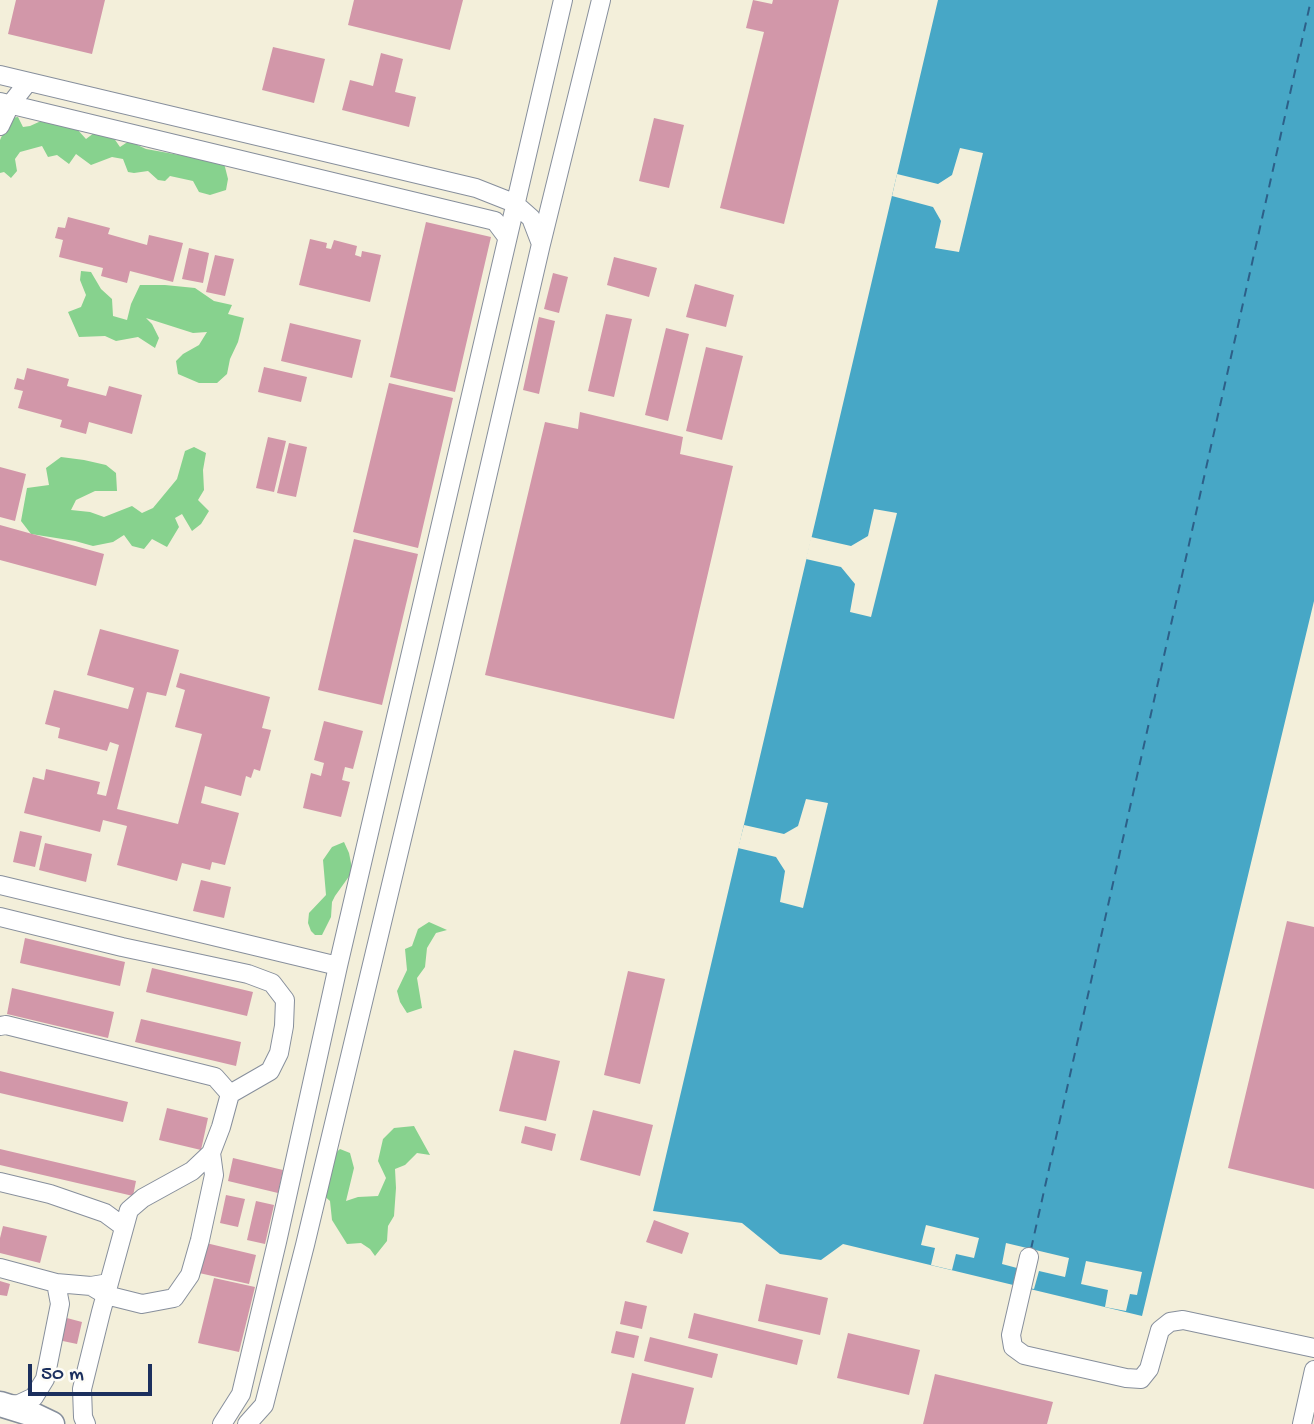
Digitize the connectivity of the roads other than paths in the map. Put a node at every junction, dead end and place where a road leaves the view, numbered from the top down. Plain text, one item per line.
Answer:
1 (563, 0) edge
2 (601, 0) edge
3 (0, 75) edge
4 (28, 82) junction
5 (5, 103) edge
6 (0, 126) edge
7 (552, 198) junction
8 (514, 203) junction
9 (531, 218) junction
10 (504, 227) junction
11 (541, 244) junction
12 (0, 885) edge
13 (0, 920) edge
14 (0, 935) edge
15 (338, 966) junction
16 (0, 1026) edge
17 (230, 1094) junction
18 (211, 1153) junction
19 (0, 1182) edge
20 (124, 1227) junction
21 (1029, 1257) dead end
22 (0, 1268) edge
23 (56, 1283) junction
24 (102, 1288) junction
25 (1314, 1348) edge
26 (1314, 1370) edge
27 (2, 1405) edge
28 (52, 1424) edge
29 (86, 1424) edge
30 (222, 1424) edge
31 (247, 1424) edge
32 (1302, 1424) edge

1 - 8 lane
2 - 7 lane
3 - 4 lane
4 - 5 lane
4 - 8 lane
5 - 6 lane
5 - 10 lane
7 - 9 lane
7 - 11 lane
8 - 9 lane
8 - 10 lane
9 - 10 lane
9 - 11 lane
10 - 15 lane
11 - 31 lane
12 - 15 lane
13 - 14 lane
13 - 17 lane
15 - 30 lane
16 - 17 lane
17 - 18 lane
18 - 20 lane
18 - 24 lane
19 - 20 lane
20 - 24 lane
21 - 25 lane
22 - 23 lane
23 - 24 lane
23 - 27 lane
24 - 29 lane
26 - 32 lane
27 - 28 highway

